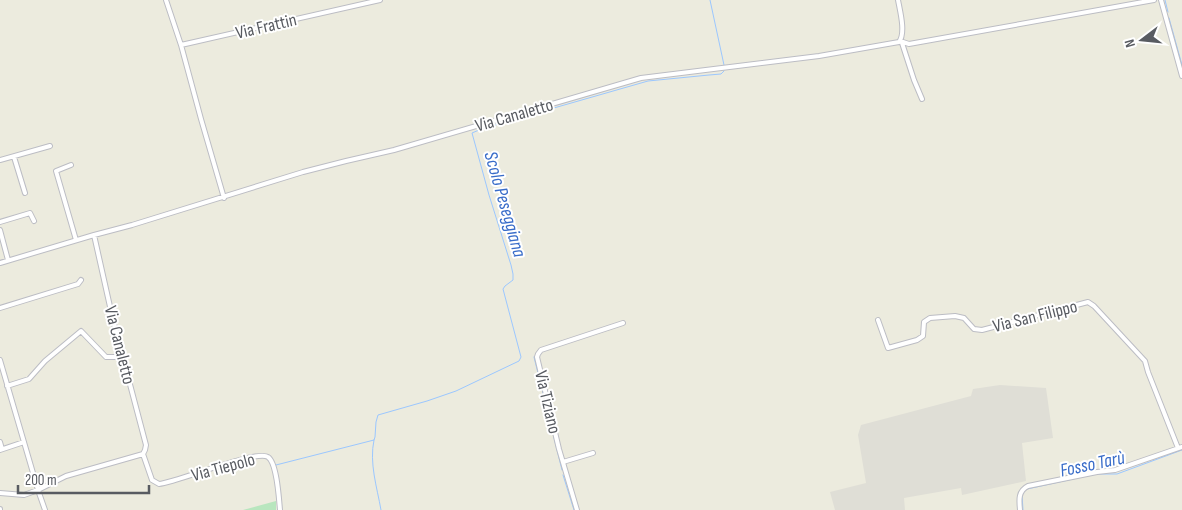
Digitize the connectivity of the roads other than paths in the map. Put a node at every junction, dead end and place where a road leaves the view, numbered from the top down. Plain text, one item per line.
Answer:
1 (166, 0) edge
2 (380, 0) edge
3 (898, 0) edge
4 (1154, 0) edge
5 (1161, 0) edge
6 (901, 42) junction
7 (181, 45) junction
8 (1182, 76) edge
9 (922, 99) dead end
10 (50, 146) dead end
11 (14, 157) junction
12 (0, 160) edge
13 (71, 165) dead end
14 (25, 193) dead end
15 (224, 198) junction
16 (34, 221) dead end
17 (0, 222) edge
18 (0, 230) edge
19 (94, 235) junction
20 (76, 240) junction
21 (8, 260) junction
22 (0, 263) edge
23 (81, 280) dead end
24 (0, 308) edge
25 (878, 320) dead end
26 (623, 323) dead end
27 (122, 355) junction
28 (0, 360) edge
29 (1, 367) edge
30 (7, 386) junction
31 (0, 442) edge
32 (24, 442) junction
33 (1180, 447) edge
34 (1, 449) edge
35 (593, 453) dead end
36 (143, 454) junction
37 (563, 462) junction
38 (38, 490) junction
39 (0, 493) edge
40 (45, 510) edge
41 (280, 510) edge
42 (577, 510) edge
43 (1020, 510) edge

1 - 7 street
2 - 7 street, Via Frattin
3 - 6 street
4 - 6 street, Via Canaletto
5 - 8 street
6 - 9 street
6 - 15 street, Via Canaletto
7 - 15 street
10 - 11 street
11 - 12 street
11 - 14 street
13 - 20 street
15 - 19 street, Via Canaletto
16 - 17 street
18 - 21 street
19 - 20 street, Via Canaletto
19 - 27 street, Via Canaletto
20 - 21 street, Via Canaletto
21 - 22 street, Via Canaletto
23 - 24 street
25 - 33 street, Via San Filippo
26 - 37 street, Via Tiziano
27 - 30 street
27 - 36 street, Via Canaletto
28 - 29 street
29 - 30 street
30 - 32 street
31 - 34 street
32 - 34 street
32 - 38 street
33 - 43 street
35 - 37 street
36 - 38 street
36 - 41 street, Via Tiepolo
37 - 42 street, Via Tiziano
38 - 39 street
38 - 40 street

